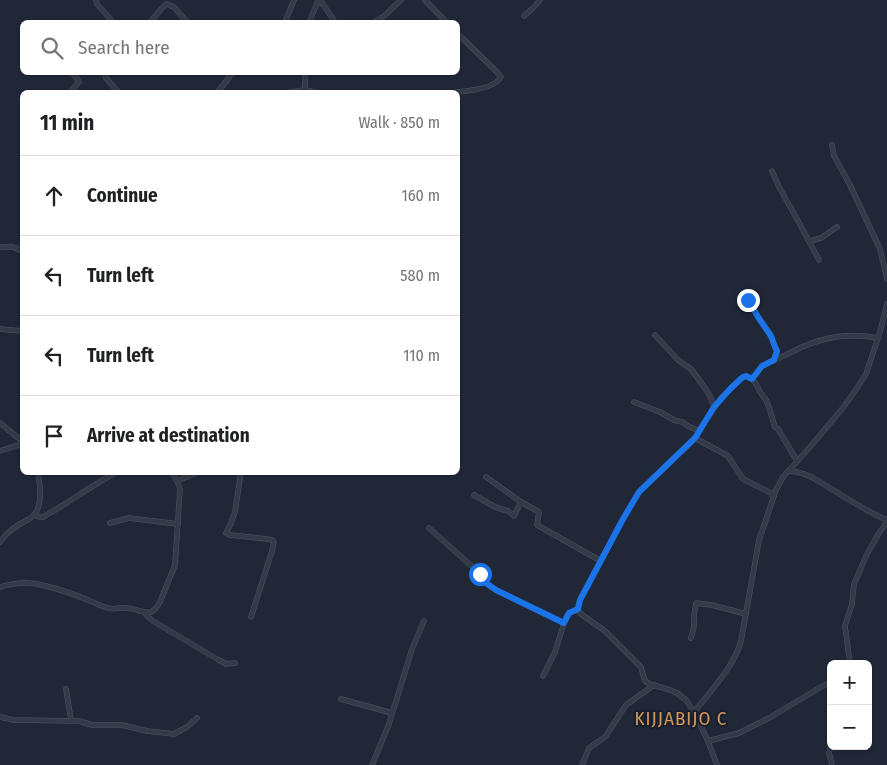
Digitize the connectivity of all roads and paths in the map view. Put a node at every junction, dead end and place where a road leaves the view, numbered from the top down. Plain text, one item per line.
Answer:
1 (96, 0) edge
2 (294, 0) edge
3 (319, 0) edge
4 (401, 0) edge
5 (426, 0) edge
6 (540, 0) edge
7 (524, 16) dead end
8 (111, 20) edge
9 (152, 20) edge
10 (185, 20) edge
11 (286, 20) edge
12 (310, 20) edge
13 (334, 20) edge
14 (377, 20) edge
15 (444, 20) edge
16 (460, 36) edge
17 (74, 75) edge
18 (105, 75) edge
19 (231, 75) edge
20 (305, 75) edge
21 (72, 90) edge
22 (116, 90) edge
23 (220, 90) edge
24 (305, 90) edge
25 (460, 91) edge
26 (832, 145) dead end
27 (772, 171) dead end
28 (837, 227) dead end
29 (810, 241) junction
30 (0, 247) edge
31 (20, 250) edge
32 (819, 260) dead end
33 (887, 279) edge
34 (746, 292) dead end
35 (887, 304) edge
36 (0, 330) edge
37 (20, 331) edge
38 (655, 335) dead end
39 (878, 338) junction
40 (774, 360) junction
41 (752, 379) junction
42 (634, 402) dead end
43 (714, 407) junction
44 (0, 423) edge
45 (699, 431) junction
46 (695, 438) junction
47 (20, 441) edge
48 (20, 444) edge
49 (0, 451) edge
50 (797, 461) junction
51 (788, 471) junction
52 (38, 475) edge
53 (112, 475) edge
54 (174, 475) edge
55 (191, 475) edge
56 (241, 475) edge
57 (486, 476) dead end
58 (177, 481) junction
59 (474, 495) dead end
60 (773, 497) junction
61 (522, 502) junction
62 (34, 515) junction
63 (887, 521) edge
64 (110, 523) dead end
65 (178, 524) junction
66 (429, 528) dead end
67 (0, 542) edge
68 (601, 561) junction
69 (0, 587) edge
70 (578, 609) junction
71 (145, 613) junction
72 (746, 614) junction
73 (251, 617) dead end
74 (424, 621) dead end
75 (564, 623) junction
76 (691, 638) dead end
77 (849, 660) edge
78 (235, 663) dead end
79 (543, 676) dead end
80 (827, 683) edge
81 (654, 685) junction
82 (66, 689) dead end
83 (341, 699) dead end
84 (694, 712) junction
85 (392, 713) junction
86 (0, 717) edge
87 (197, 718) dead end
88 (71, 720) junction
89 (708, 741) junction
90 (830, 750) edge
91 (372, 765) edge
92 (582, 765) edge
93 (717, 765) edge
94 (832, 765) edge

1 - 8 street
2 - 11 street
3 - 12 street
3 - 13 street
4 - 14 street
5 - 15 street
6 - 7 street
9 - 10 street
16 - 25 street
17 - 21 street
18 - 22 street
19 - 23 street
20 - 24 street
26 - 33 street
27 - 29 street
28 - 29 street
29 - 32 street
30 - 31 street
34 - 40 street
35 - 39 street
36 - 37 street
38 - 43 street
39 - 40 street
39 - 50 street
40 - 41 street
41 - 43 street
41 - 50 street
42 - 45 street
43 - 45 street
44 - 47 street
45 - 46 street
46 - 60 street
46 - 68 street
48 - 49 street
50 - 51 street
51 - 60 street
51 - 63 street
52 - 62 street
53 - 62 street
54 - 58 street
55 - 58 street
56 - 73 street
57 - 61 street
58 - 65 street
59 - 61 street
60 - 72 street
61 - 68 street
62 - 67 street
63 - 77 street
64 - 65 street
65 - 71 street
66 - 75 street
68 - 70 street
69 - 71 street
70 - 75 street
70 - 81 street
71 - 78 street
72 - 76 street
72 - 84 street
74 - 85 street
75 - 79 street
80 - 89 street
81 - 84 street
81 - 92 street
82 - 88 street
83 - 85 street
84 - 89 street
85 - 91 street
86 - 88 street
87 - 88 street
89 - 93 street
90 - 94 street

